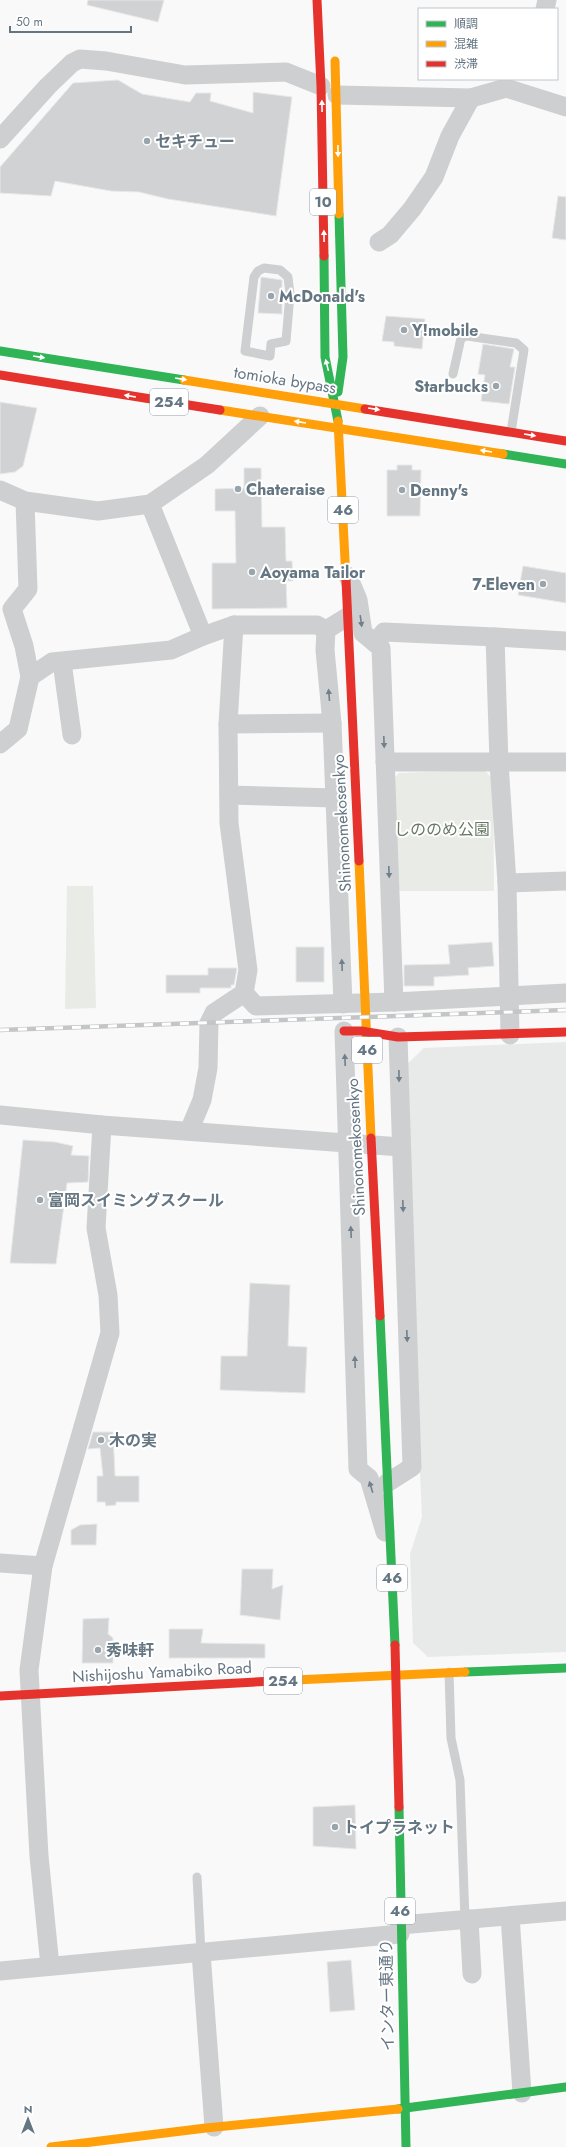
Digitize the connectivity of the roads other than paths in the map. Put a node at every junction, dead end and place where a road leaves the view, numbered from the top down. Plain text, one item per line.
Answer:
1 (317, 0) edge
2 (334, 47) dead end
3 (509, 84) edge
4 (329, 90) junction
5 (471, 98) junction
6 (566, 107) edge
7 (0, 139) edge
8 (379, 242) dead end
9 (0, 351) edge
10 (245, 351) joint
11 (453, 374) dead end
12 (0, 375) edge
13 (336, 403) junction
14 (260, 416) junction
15 (339, 428) junction
16 (511, 432) junction
17 (566, 441) edge
18 (566, 464) edge
19 (0, 490) edge
20 (26, 501) junction
21 (150, 504) junction
22 (346, 571) junction
23 (347, 617) junction
24 (234, 625) junction
25 (326, 630) junction
26 (202, 636) junction
27 (495, 637) junction
28 (566, 641) edge
29 (375, 643) junction
30 (62, 662) junction
31 (30, 677) junction
32 (332, 723) junction
33 (228, 724) junction
34 (72, 735) dead end
35 (1, 746) edge
36 (385, 762) junction
37 (566, 762) edge
38 (499, 763) junction
39 (229, 795) junction
40 (335, 798) junction
41 (566, 881) edge
42 (507, 883) junction
43 (244, 993) junction
44 (566, 993) edge
45 (509, 995) junction
46 (394, 1002) junction
47 (343, 1004) junction
48 (344, 1031) joint
49 (566, 1032) edge
50 (510, 1035) junction
51 (398, 1037) junction
52 (0, 1115) edge
53 (102, 1125) junction
54 (189, 1131) junction
55 (348, 1144) junction
56 (401, 1147) junction
57 (387, 1483) junction
58 (390, 1551) junction
59 (0, 1563) edge
60 (43, 1566) junction
61 (566, 1668) edge
62 (449, 1672) junction
63 (396, 1674) junction
64 (29, 1695) junction
65 (0, 1696) edge
66 (197, 1877) dead end
67 (566, 1911) edge
68 (510, 1916) junction
69 (467, 1919) junction
70 (400, 1930) junction
71 (201, 1953) junction
72 (50, 1966) junction
73 (0, 1971) edge
74 (472, 1974) dead end
75 (566, 2087) edge
76 (522, 2093) junction
77 (404, 2108) junction
78 (214, 2127) junction
79 (146, 2142) edge
80 (51, 2147) edge
81 (406, 2147) edge

1 - 4 main road, 10
2 - 4 main road, 10
3 - 5 street
3 - 6 street
4 - 5 street
4 - 7 street
4 -> 13 main road, 10
13 -> 4 main road, 10
5 - 8 street
9 -> 13 main road, tomioka bypass / 254
10 - 10 lane
11 - 16 lane
14 -> 12 main road, 254
13 - 15 main road, 46
13 -> 16 main road, tomioka bypass / 254
15 -> 14 main road, 254
14 - 21 street
18 -> 15 main road, 254
15 - 22 main road, 46
16 -> 17 main road, tomioka bypass / 254
19 - 20 street
20 - 21 street
20 - 31 street
21 - 26 street
22 - 23 main road, 46
22 -> 29 street
23 - 25 street
23 - 57 main road, Shinonomekosenkyo / 46
24 - 25 street
24 - 26 street
24 - 33 street
32 -> 25 street
26 - 30 street
27 - 28 street
27 - 29 street
27 - 38 street
29 -> 36 street
30 - 31 street
30 - 34 street
31 - 35 street
32 - 33 street
32 - 40 street
33 - 39 street
36 - 38 street
36 -> 46 street
37 - 38 street
38 - 42 street
39 - 40 street
39 - 43 street
47 -> 40 street
41 - 42 street
42 - 45 street
43 - 47 street
43 - 54 street
44 - 45 street
45 - 46 street
45 - 50 street
46 - 47 street
48 - 51 main road
55 -> 48 street
49 - 50 main road
50 - 51 main road
51 -> 56 street
52 - 53 street
53 - 54 street
53 - 60 street
54 - 55 street
55 - 56 street
58 -> 55 street
56 -> 57 street
57 - 58 main road, 46
58 - 63 main road, 46
59 - 60 street
60 - 64 street
61 - 62 main road, Nishijoshu Yamabiko Road / 254
62 - 63 main road, Nishijoshu Yamabiko Road / 254
62 - 69 lane
63 - 64 main road, Nishijoshu Yamabiko Road / 254
63 - 70 main road, インター東通り / 46
64 - 65 main road, Nishijoshu Yamabiko Road / 254
64 - 72 street
66 - 71 lane
67 - 68 street
68 - 69 street
68 - 76 street
69 - 70 street
69 - 74 street
70 - 71 street
70 - 77 main road, インター東通り / 46
71 - 72 street
71 - 78 street
72 - 73 street
75 - 76 main road
76 - 77 main road
77 - 78 main road
77 - 81 main road, インター東通り / 46
78 - 79 main road
79 - 80 main road

